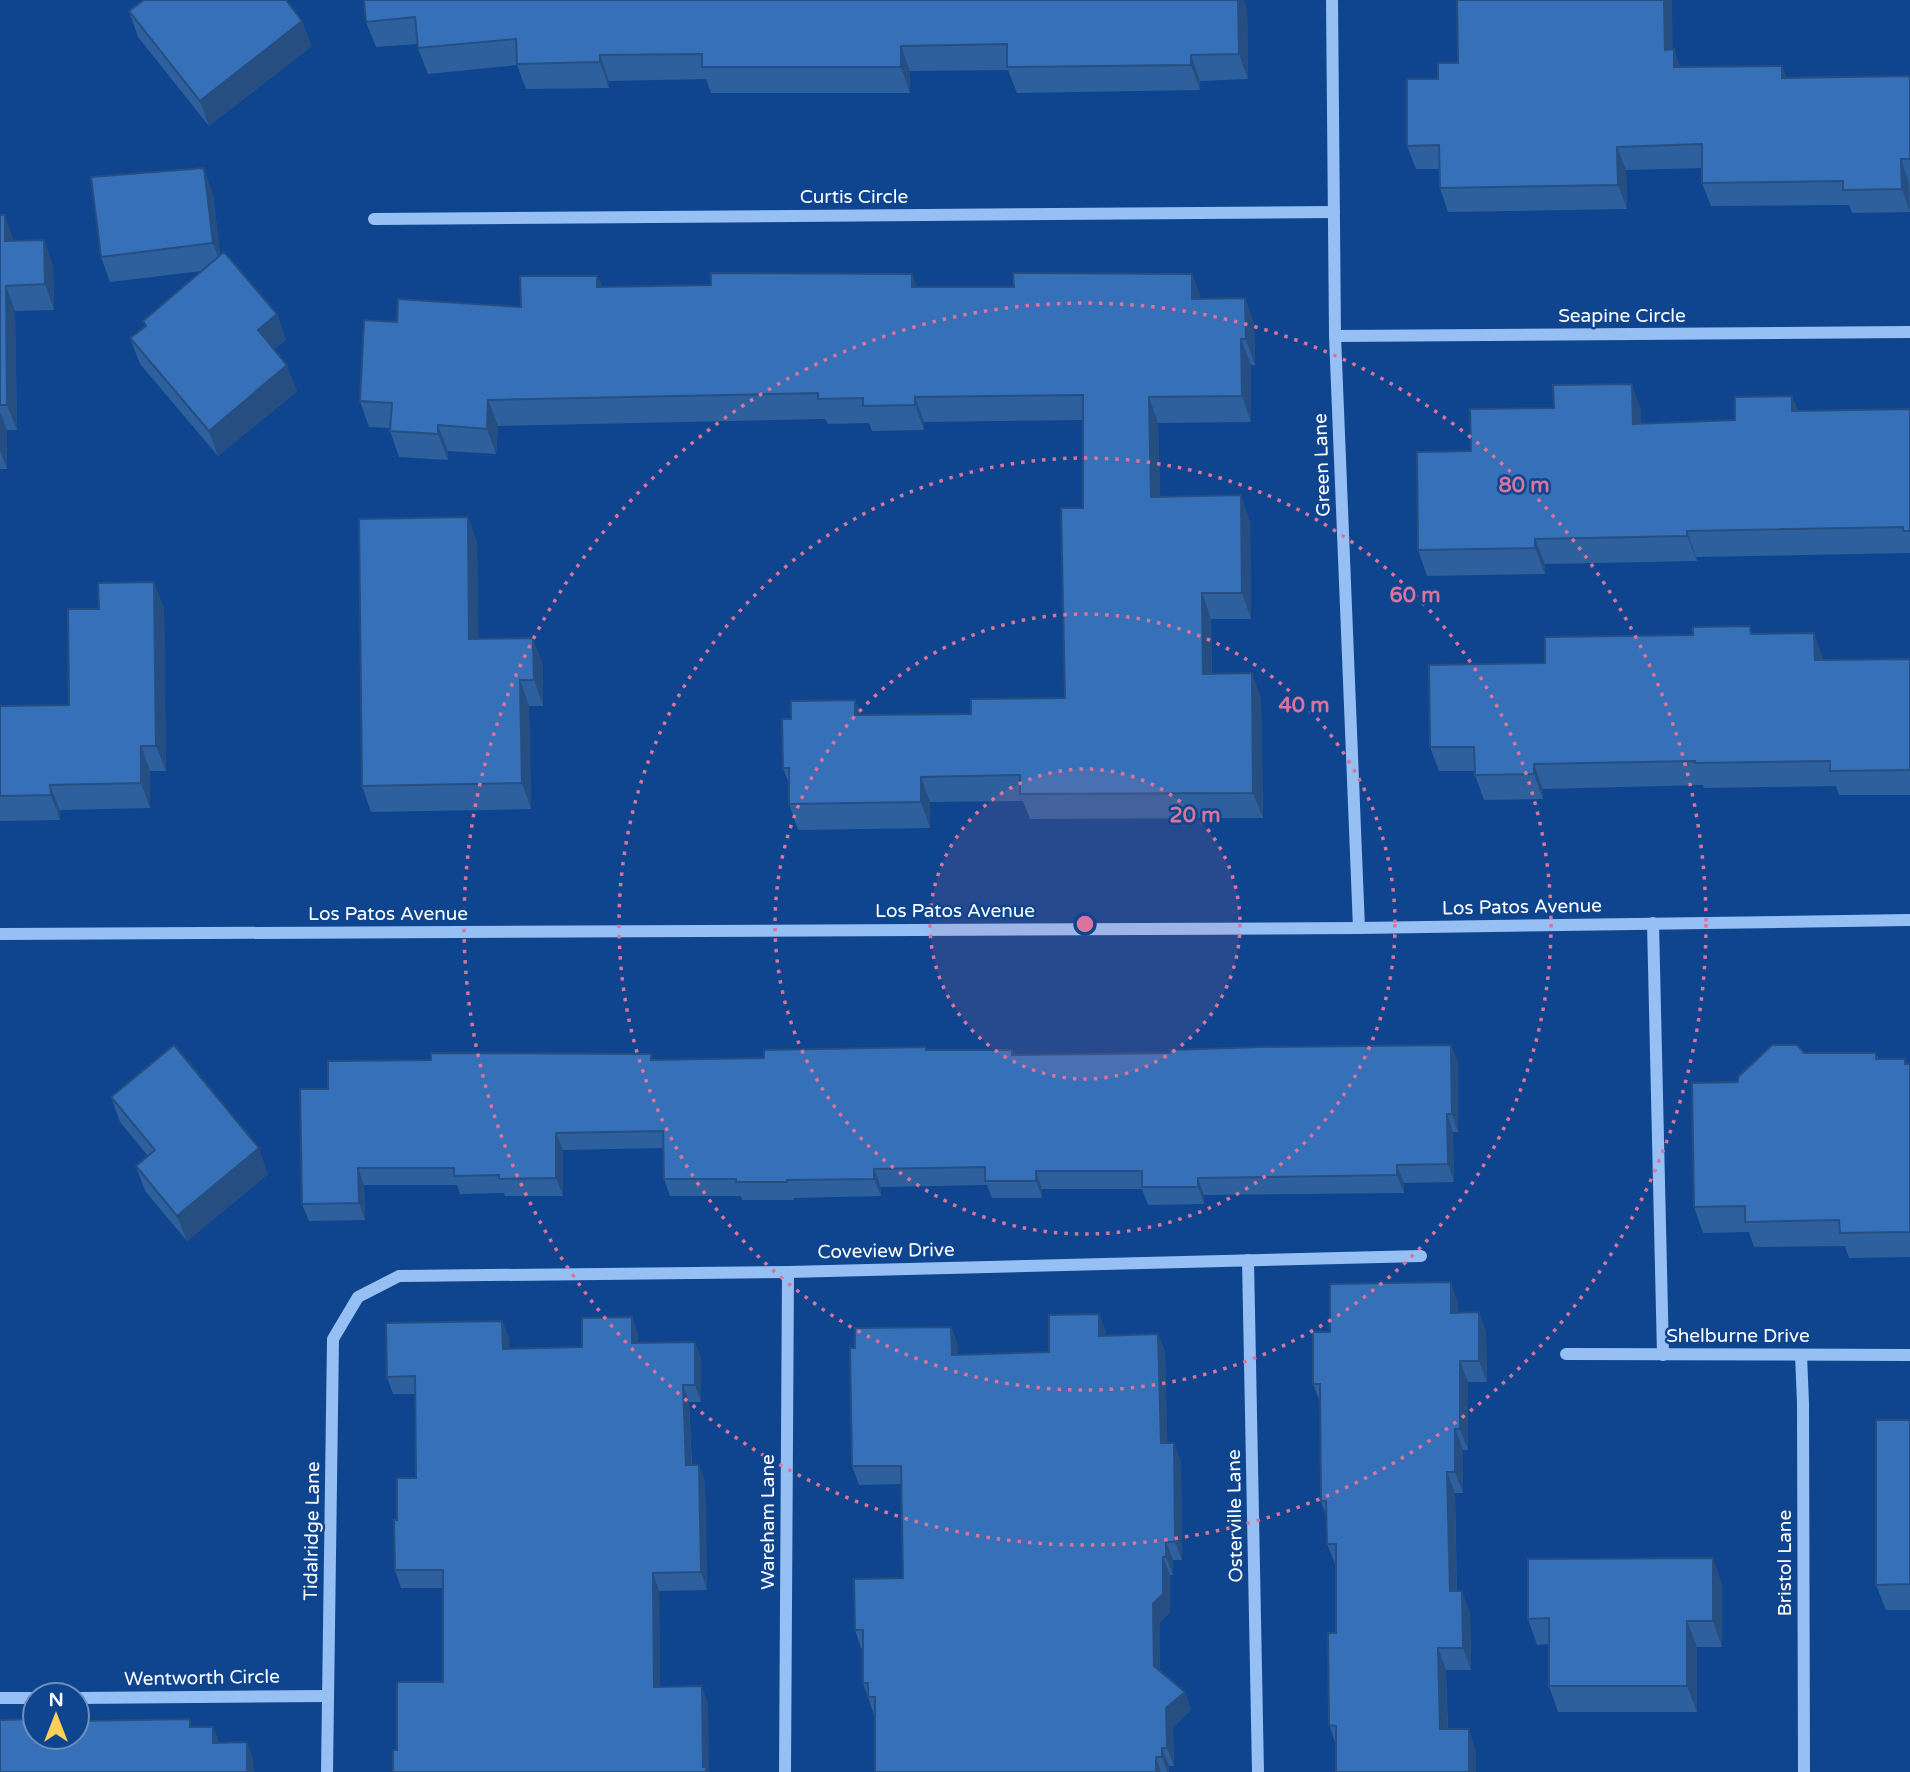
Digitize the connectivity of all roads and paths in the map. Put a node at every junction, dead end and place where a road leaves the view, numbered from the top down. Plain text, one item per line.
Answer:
1 (1332, 0) edge
2 (1334, 212) junction
3 (374, 219) dead end
4 (1910, 332) edge
5 (1335, 336) junction
6 (1910, 920) edge
7 (1653, 923) junction
8 (1359, 928) junction
9 (0, 934) edge
10 (1421, 1256) dead end
11 (1248, 1260) junction
12 (788, 1272) junction
13 (358, 1297) joint
14 (1566, 1354) dead end
15 (1910, 1354) edge
16 (1663, 1355) junction
17 (1801, 1355) junction
18 (328, 1696) junction
19 (0, 1698) edge
20 (21, 1698) edge
21 (91, 1698) edge
22 (327, 1772) edge
23 (785, 1772) edge
24 (1258, 1772) edge
25 (1804, 1772) edge

1 - 2 street, Green Lane
2 - 3 street, Curtis Circle
2 - 5 street, Green Lane
4 - 5 street, Seapine Circle
5 - 8 street, Green Lane
6 - 7 street, Los Patos Avenue
7 - 8 street, Los Patos Avenue
7 - 16 street
8 - 9 street, Los Patos Avenue
10 - 11 street, Coveview Drive
11 - 12 street, Coveview Drive
11 - 24 street, Osterville Lane
12 - 13 street, Coveview Drive
12 - 23 street, Wareham Lane
13 - 18 street, Tidalridge Lane
14 - 16 street, Shelburne Drive
15 - 17 street, Shelburne Drive
16 - 17 street, Shelburne Drive
17 - 25 street, Bristol Lane
18 - 21 street, Wentworth Circle
18 - 22 street, Tidalridge Lane
19 - 20 street

